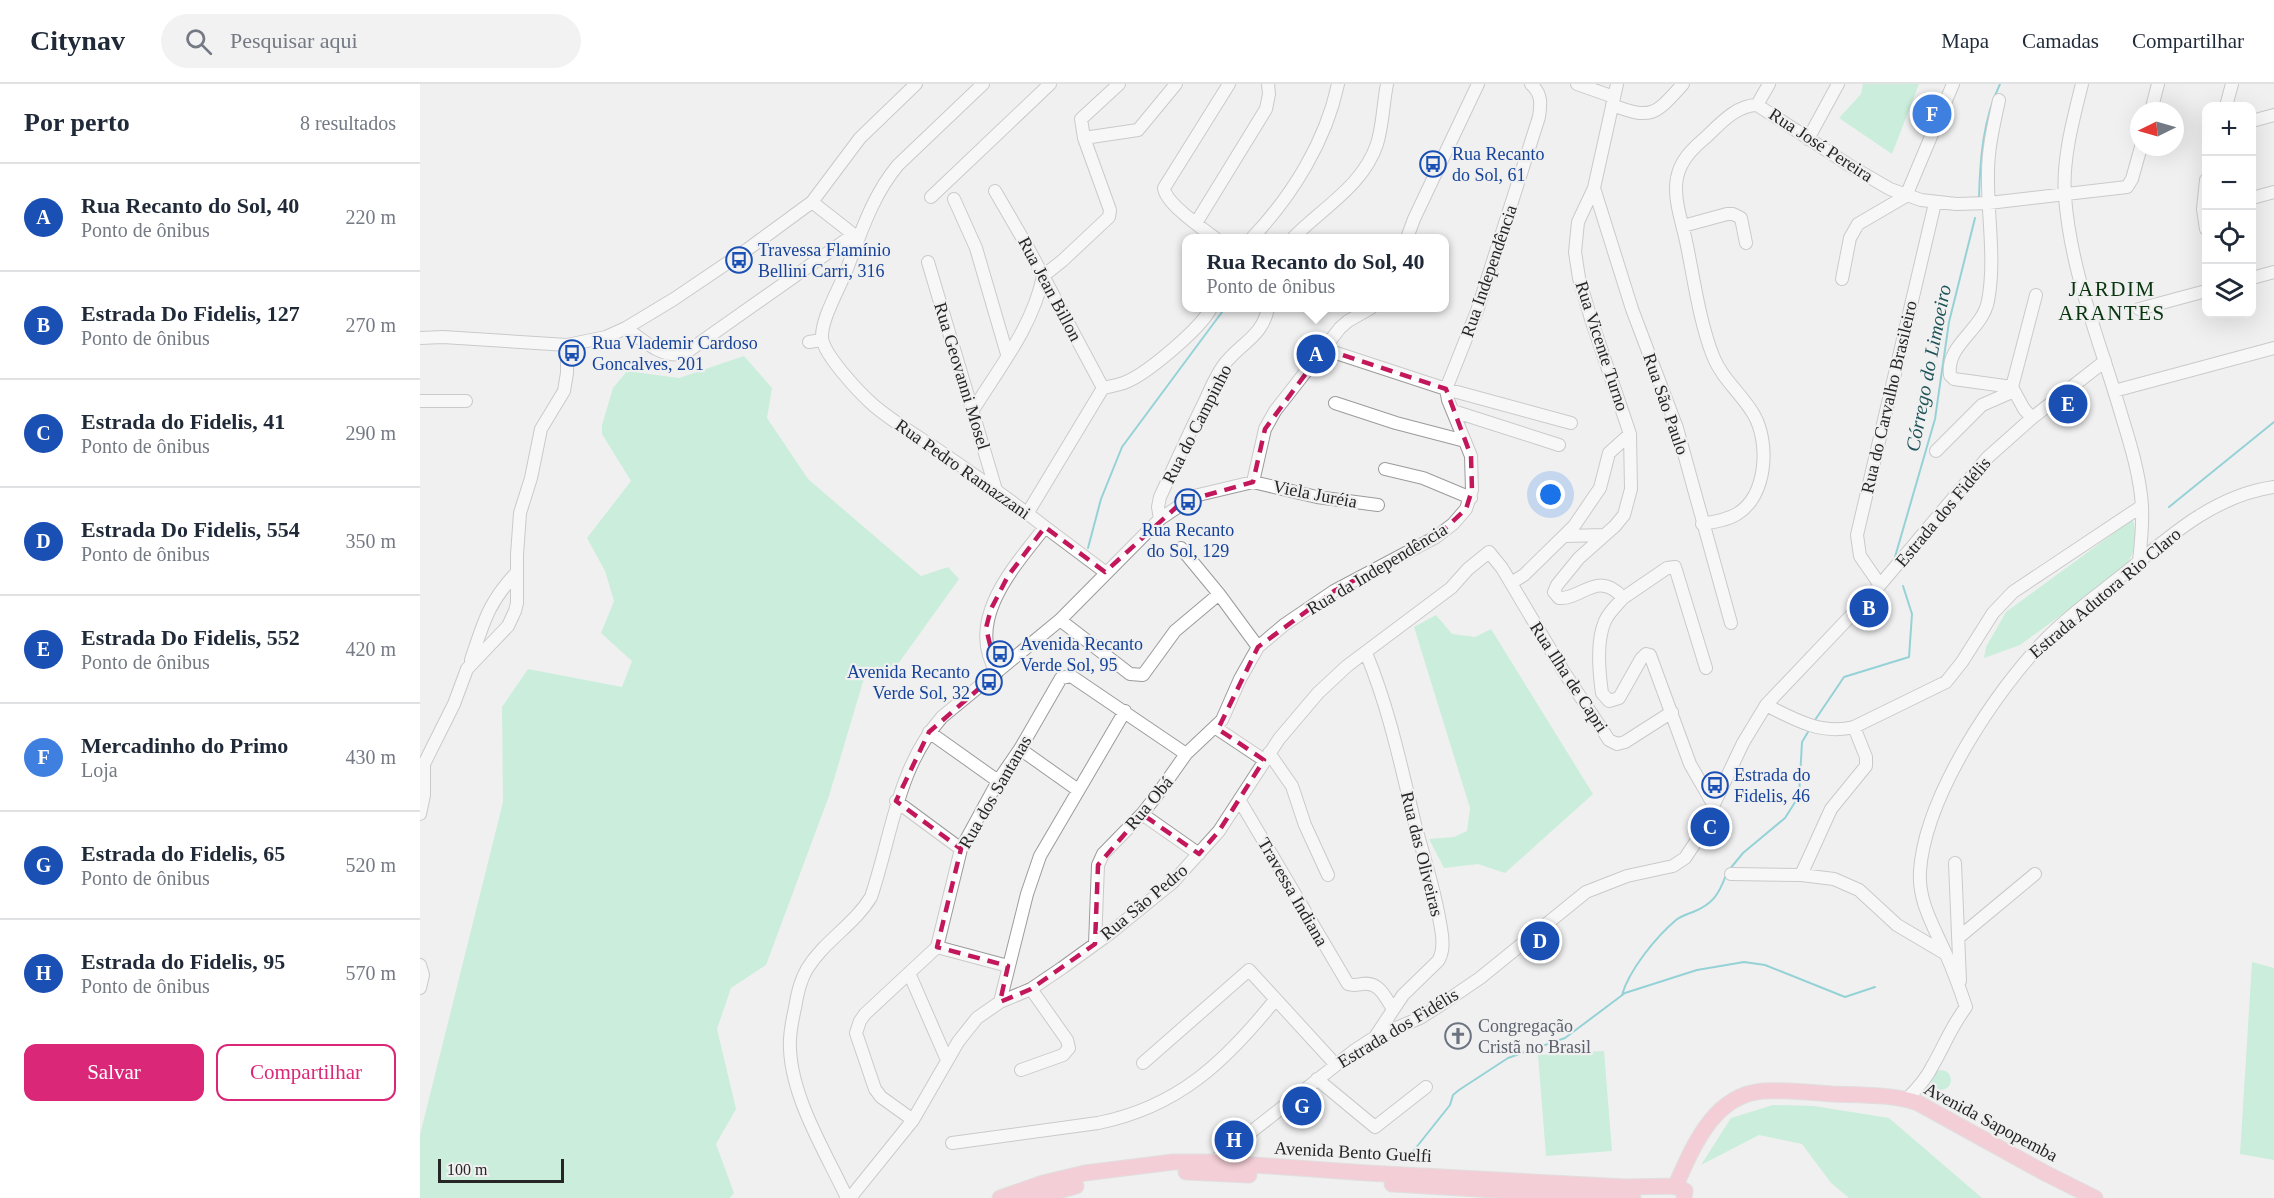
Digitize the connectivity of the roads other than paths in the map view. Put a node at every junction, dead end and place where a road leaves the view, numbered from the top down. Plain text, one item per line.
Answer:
1 (916, 84) edge
2 (983, 84) edge
3 (1050, 84) edge
4 (1119, 84) edge
5 (1176, 84) edge
6 (1229, 84) edge
7 (1268, 84) edge
8 (1338, 84) edge
9 (1387, 84) edge
10 (1478, 84) edge
11 (1531, 84) edge
12 (1577, 84) edge
13 (1617, 84) edge
14 (1683, 84) edge
15 (1768, 84) edge
16 (1838, 84) edge
17 (1953, 84) edge
18 (2082, 84) edge
19 (2158, 84) edge
20 (2232, 84) edge
21 (2000, 100) dead end
22 (1613, 101) junction
23 (2153, 102) edge
24 (2227, 102) edge
25 (1757, 105) junction
26 (2274, 115) edge
27 (2256, 120) edge
28 (1084, 138) junction
29 (1808, 139) junction
30 (2138, 156) edge
31 (1594, 188) junction
32 (995, 191) dead end
33 (2274, 192) edge
34 (2064, 194) junction
35 (1906, 196) junction
36 (931, 197) dead end
37 (2256, 197) edge
38 (954, 200) dead end
39 (812, 202) junction
40 (1935, 203) junction
41 (1986, 203) junction
42 (1196, 223) junction
43 (1683, 226) junction
44 (1210, 234) edge
45 (1256, 234) edge
46 (1298, 234) edge
47 (1409, 234) edge
48 (855, 237) junction
49 (1746, 243) dead end
50 (928, 262) dead end
51 (2274, 272) edge
52 (1043, 276) junction
53 (2256, 277) edge
54 (1842, 279) dead end
55 (2202, 292) edge
56 (2036, 295) dead end
57 (2139, 309) dead end
58 (1208, 312) edge
59 (1267, 312) edge
60 (1364, 312) edge
61 (626, 328) junction
62 (420, 338) edge
63 (822, 340) junction
64 (809, 342) dead end
65 (567, 345) junction
66 (2274, 348) edge
67 (1324, 350) junction
68 (1007, 354) junction
69 (2105, 361) junction
70 (1103, 388) junction
71 (1446, 389) junction
72 (2013, 389) junction
73 (2114, 391) junction
74 (420, 401) edge
75 (466, 401) dead end
76 (1335, 403) dead end
77 (973, 410) junction
78 (1453, 411) junction
79 (2032, 418) junction
80 (1571, 423) dead end
81 (1630, 434) junction
82 (1465, 441) junction
83 (1559, 445) dead end
84 (1936, 451) dead end
85 (1385, 469) dead end
86 (1253, 482) junction
87 (2274, 488) edge
88 (996, 490) junction
89 (1471, 498) junction
90 (1378, 505) dead end
91 (2142, 506) junction
92 (1027, 514) junction
93 (1160, 519) junction
94 (1702, 524) junction
95 (1045, 527) junction
96 (1604, 535) junction
97 (1565, 536) junction
98 (1181, 548) dead end
99 (1490, 552) joint
100 (2139, 561) junction
101 (517, 572) junction
102 (1105, 572) junction
103 (1511, 583) junction
104 (1880, 585) junction
105 (1219, 594) junction
106 (1623, 598) junction
107 (1059, 620) junction
108 (1731, 623) dead end
109 (1258, 647) junction
110 (1365, 653) junction
111 (470, 664) junction
112 (1706, 668) dead end
113 (997, 673) junction
114 (1767, 705) junction
115 (1125, 711) junction
116 (1672, 712) junction
117 (1854, 727) junction
118 (1216, 728) junction
119 (928, 732) junction
120 (1020, 749) junction
121 (1186, 754) junction
122 (1267, 756) junction
123 (998, 781) junction
124 (1078, 790) junction
125 (896, 801) junction
126 (1240, 801) junction
127 (1713, 804) junction
128 (420, 813) edge
129 (1142, 814) junction
130 (961, 849) junction
131 (1199, 854) junction
132 (1955, 863) dead end
133 (1731, 874) dead end
134 (2035, 874) dead end
135 (1328, 875) dead end
136 (1801, 875) junction
137 (1958, 938) junction
138 (1095, 944) junction
139 (937, 947) junction
140 (1946, 954) junction
141 (420, 965) edge
142 (1008, 966) junction
143 (909, 973) junction
144 (420, 988) edge
145 (1030, 989) junction
146 (1961, 991) junction
147 (1275, 1000) junction
148 (1000, 1002) junction
149 (1393, 1009) junction
150 (1376, 1037) junction
151 (947, 1060) junction
152 (1143, 1064) dead end
153 (1336, 1065) junction
154 (1021, 1070) dead end
155 (1317, 1080) junction
156 (1426, 1088) dead end
157 (1907, 1099) junction
158 (913, 1120) junction
159 (952, 1143) dead end
160 (1212, 1167) junction
161 (1398, 1180) junction
162 (1425, 1192) edge
163 (1680, 1194) edge
164 (849, 1198) edge
165 (1000, 1198) edge
166 (1032, 1198) edge
167 (1633, 1198) edge
168 (2095, 1198) edge

1 - 39 street
2 - 48 street
3 - 36 street
4 - 28 street
5 - 28 street
6 - 42 street
7 - 42 street
8 - 45 street
9 - 46 street
10 - 47 street
11 - 71 street, Rua Independência
12 - 22 street
13 - 22 street, Rua Vicente Turno
14 - 22 street
15 - 25 street
16 - 29 street
17 - 35 street
18 - 34 street
19 - 23 street
20 - 24 street
21 - 41 street
22 - 31 street, Rua Vicente Turno
25 - 29 street, Rua José Pereira
25 - 43 street, Rua José Pereira
26 - 27 street
28 - 52 street
29 - 35 street, Rua José Pereira
30 - 34 street, Rua José Pereira
31 - 81 street, Rua Vicente Turno
31 - 94 street, Rua São Paulo
32 - 52 street, Rua Jean Billon
33 - 37 street
34 - 41 street, Rua José Pereira
34 - 69 street
35 - 40 street, Rua José Pereira
35 - 54 street
38 - 68 street
39 - 48 street
39 - 61 street
40 - 41 street, Rua José Pereira
40 - 104 street, Rua do Carvalho Brasileiro
41 - 72 street
42 - 44 street
43 - 49 street
43 - 94 street, Rua José Pereira
48 - 61 street
48 - 63 street
50 - 77 street, Rua Geovanni Mosel
51 - 53 street
52 - 68 street
52 - 70 street, Rua Jean Billon
55 - 57 street
56 - 72 street
58 - 70 street
59 - 93 street, Rua do Campinho
60 - 67 street
61 - 65 street
62 - 65 street
63 - 64 street
63 - 88 street, Rua Pedro Ramazzani
65 - 101 street
66 - 73 street
67 - 71 street
67 - 86 street
68 - 77 street
69 - 73 street
69 - 79 street, Estrada dos Fidélis
70 - 92 street
71 - 78 street
71 - 80 street
72 - 79 street
72 - 84 street
73 - 91 street
74 - 75 street
76 - 82 street
77 - 88 street, Rua Geovanni Mosel
78 - 82 street
78 - 83 street
79 - 104 street, Estrada dos Fidélis
81 - 96 street, Rua Vicente Turno
81 - 97 street
82 - 89 street
85 - 89 street
86 - 90 street, Viela Juréia
86 - 93 street
87 - 100 street, Estrada Adutora Rio Claro
88 - 92 street, Rua Pedro Ramazzani
89 - 109 street, Rua da Independência
91 - 100 street
91 - 117 street
92 - 95 street, Rua Pedro Ramazzani
93 - 102 street
94 - 108 street, Rua São Paulo
95 - 102 street
95 - 113 street, Rua Pedro Ramazzani
96 - 97 street
96 - 106 street, Rua Vicente Turno
97 - 103 street
98 - 105 street
99 - 103 street, Rua Ilha de Capri
99 - 110 street, Rua São Pedro
100 - 140 street, Estrada Adutora Rio Claro
101 - 111 street
101 - 111 street
102 - 107 street
103 - 116 street, Rua Ilha de Capri
104 - 114 street, Estrada dos Fidélis
105 - 107 street
105 - 109 street
106 - 112 street
106 - 116 street
107 - 113 street
109 - 118 street, Rua da Independência
110 - 122 street, Rua São Pedro
110 - 149 street, Rua das Oliveiras
111 - 128 street
113 - 119 street
114 - 117 street
114 - 127 street, Estrada dos Fidélis
115 - 120 street, Rua dos Santanas
115 - 121 street
115 - 124 street
116 - 127 street
117 - 136 street
118 - 121 street, Rua Obá
118 - 122 street
119 - 123 street
119 - 125 street
120 - 123 street, Rua dos Santanas
120 - 124 street
121 - 129 street, Rua Obá
122 - 126 street, Rua São Pedro
122 - 135 street
123 - 130 street, Rua dos Santanas
124 - 142 street
125 - 130 street
125 - 164 street
126 - 131 street, Rua São Pedro
126 - 149 street, Travessa Indiana
127 - 150 street, Estrada dos Fidélis
129 - 131 street
129 - 138 street, Rua Obá
130 - 139 street, Rua dos Santanas
131 - 138 street, Rua São Pedro
132 - 137 street
133 - 136 street
134 - 137 street
136 - 140 street
137 - 146 street
138 - 145 street, Rua São Pedro
139 - 142 street
139 - 143 street
140 - 146 street, Estrada Adutora Rio Claro
141 - 144 street
142 - 148 street
143 - 151 street
143 - 158 street
145 - 148 street, Rua São Pedro
145 - 154 street
146 - 157 street, Estrada Adutora Rio Claro
147 - 152 street
147 - 153 street
147 - 159 street
148 - 151 street, Rua São Pedro
149 - 150 street, Rua das Oliveiras
150 - 153 street, Estrada dos Fidélis
151 - 158 street, Rua São Pedro
153 - 155 street, Estrada dos Fidélis
155 - 156 street
155 - 160 street, Estrada dos Fidélis
157 - 163 main road, Avenida Sapopemba
157 - 168 main road, Avenida Sapopemba
158 - 164 street, Rua São Pedro
160 - 161 main road, Avenida Bento Guelfi
160 - 165 main road, Avenida Bento Guelfi
160 - 166 main road, Avenida Bento Guelfi
161 - 162 main road, Avenida Bento Guelfi
161 - 163 main road, Avenida Bento Guelfi
162 - 167 main road, Avenida Bento Guelfi

